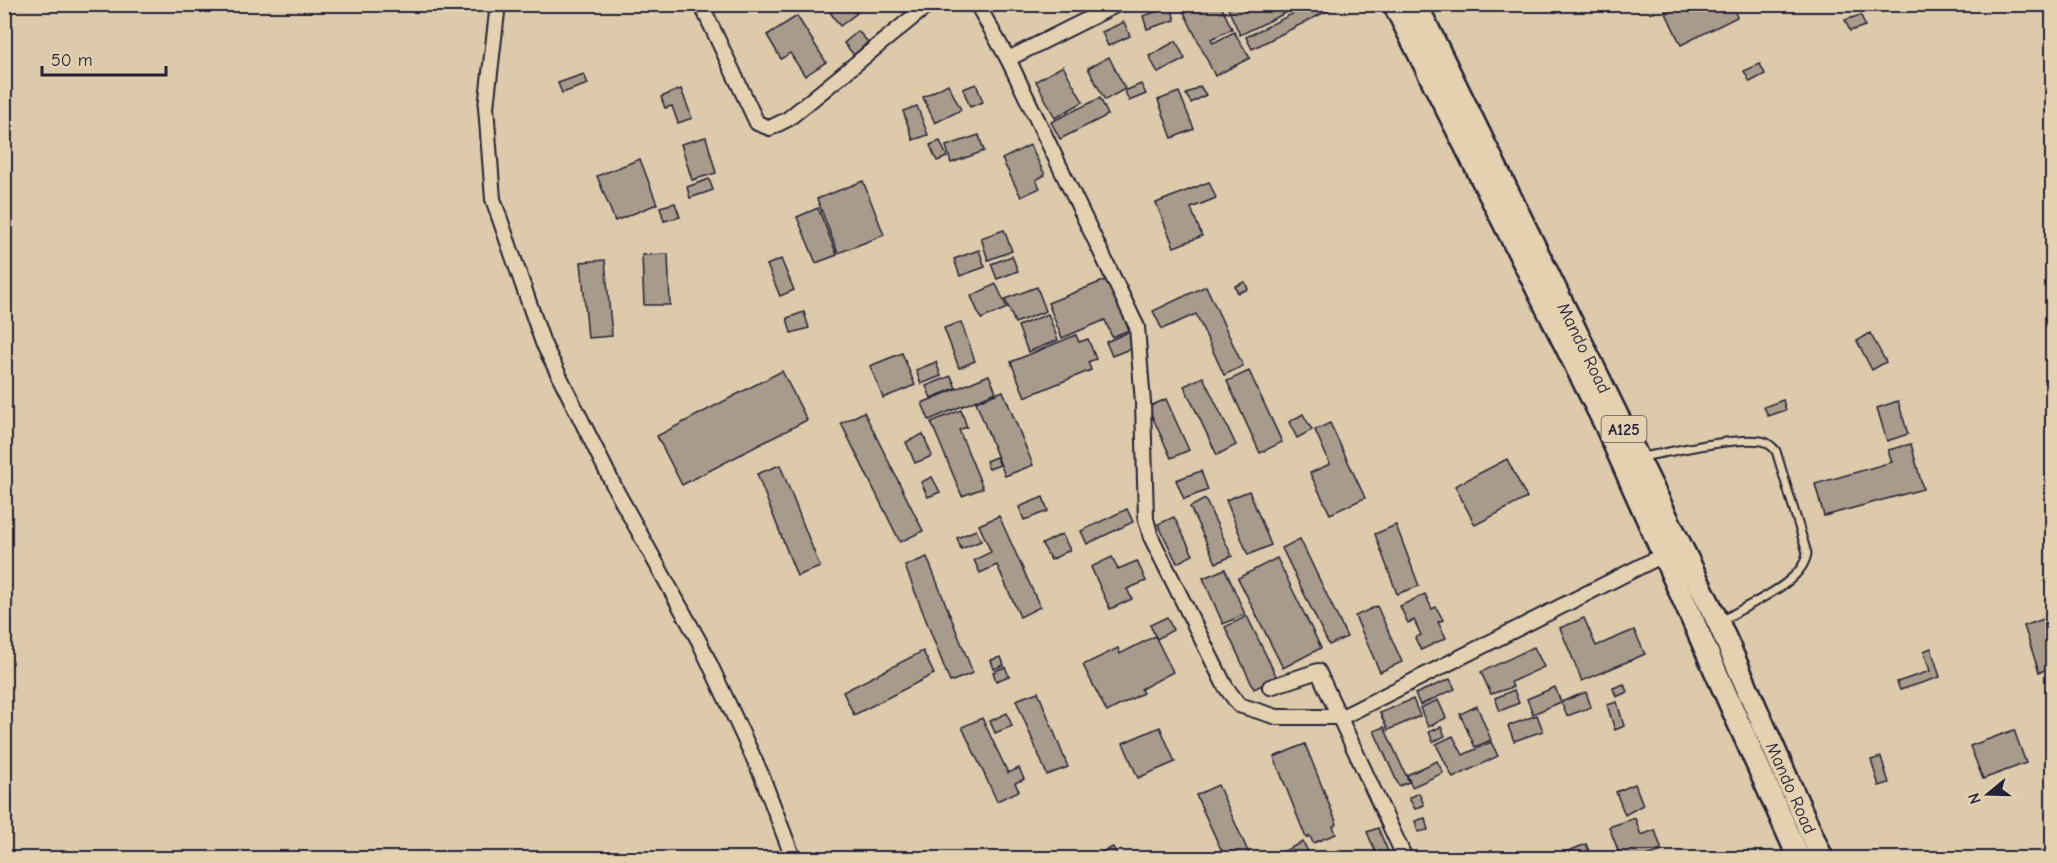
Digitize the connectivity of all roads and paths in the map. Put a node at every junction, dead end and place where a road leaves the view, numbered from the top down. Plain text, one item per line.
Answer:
1 (498, 4) edge
2 (701, 4) edge
3 (929, 4) edge
4 (977, 4) edge
5 (1118, 4) edge
6 (1394, 4) edge
7 (1416, 4) edge
8 (1008, 59) junction
9 (1638, 458) junction
10 (1665, 554) junction
11 (1719, 624) junction
12 (1270, 687) dead end
13 (1342, 717) junction
14 (793, 858) edge
15 (1405, 858) edge
16 (1799, 858) edge
17 (1822, 858) edge

1 - 14 street
2 - 3 street
4 - 8 street
5 - 8 street
6 - 10 highway, Mando Road / A125
7 - 9 highway, Mando Road / A125
8 - 13 street
9 - 11 highway, Mando Road / A125
9 - 11 lane
10 - 13 street
10 - 16 highway, Mando Road / A125
11 - 17 highway, Mando Road / A125
12 - 13 street
13 - 15 street

